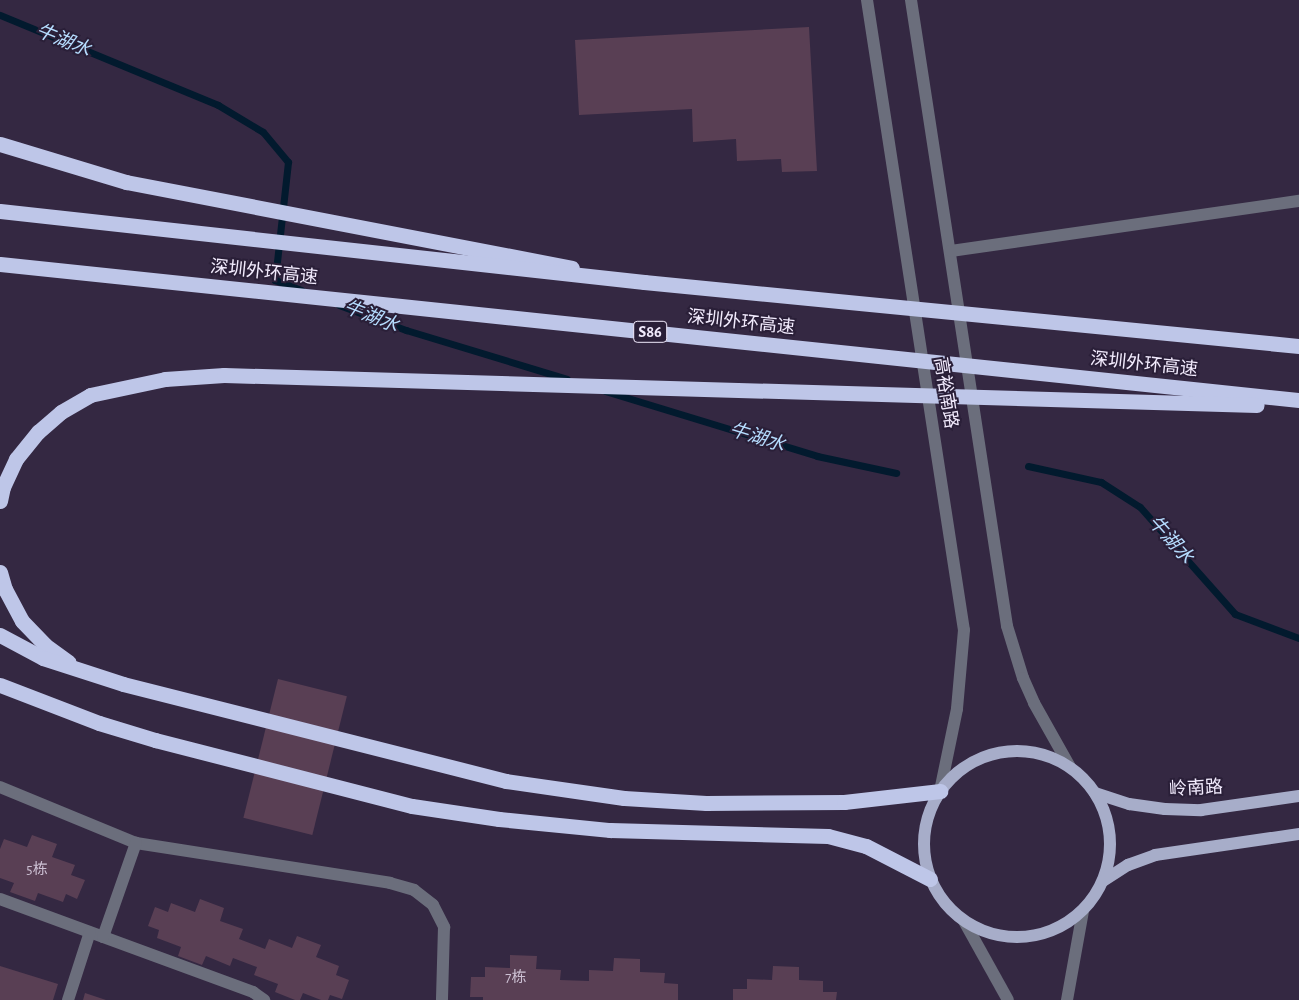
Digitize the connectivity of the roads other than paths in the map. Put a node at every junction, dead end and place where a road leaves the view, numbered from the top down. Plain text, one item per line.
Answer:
1 (867, 0) edge
2 (911, 0) edge
3 (0, 144) edge
4 (1299, 201) edge
5 (0, 211) edge
6 (951, 251) junction
7 (0, 264) edge
8 (644, 282) junction
9 (1299, 346) edge
10 (1299, 400) edge
11 (1299, 406) edge
12 (0, 501) edge
13 (0, 572) edge
14 (0, 634) edge
15 (77, 669) junction
16 (0, 685) edge
17 (1070, 767) junction
18 (0, 787) edge
19 (940, 791) junction
20 (1095, 793) junction
21 (1299, 796) edge
22 (1299, 834) edge
23 (136, 843) junction
24 (930, 879) junction
25 (1103, 881) junction
26 (0, 899) edge
27 (1083, 911) junction
28 (964, 921) junction
29 (90, 932) junction
30 (103, 937) junction
31 (68, 1000) edge
32 (264, 1000) edge
33 (442, 1000) edge
34 (1008, 1000) edge
35 (1067, 1000) edge

1 - 19 street, 高裕南路
2 - 6 street, 高裕南路
3 - 8 highway, bridge
4 - 6 street
5 - 8 highway, 深圳外环高速, bridge
6 - 17 street, 高裕南路
7 - 10 highway, 深圳外环高速 / S86, bridge
8 - 9 highway, 深圳外环高速, bridge
11 - 12 highway, bridge
13 - 15 highway
14 - 15 highway
15 - 19 highway
16 - 24 highway
17 - 19 main road
17 - 20 main road
18 - 23 street
19 - 24 main road
20 - 21 main road, 岭南路
20 - 25 main road
22 - 25 main road
23 - 30 street
23 - 33 street
24 - 28 main road
25 - 27 main road
26 - 29 street
27 - 28 main road
27 - 35 street
28 - 34 street
29 - 30 street
29 - 31 street
30 - 32 street

